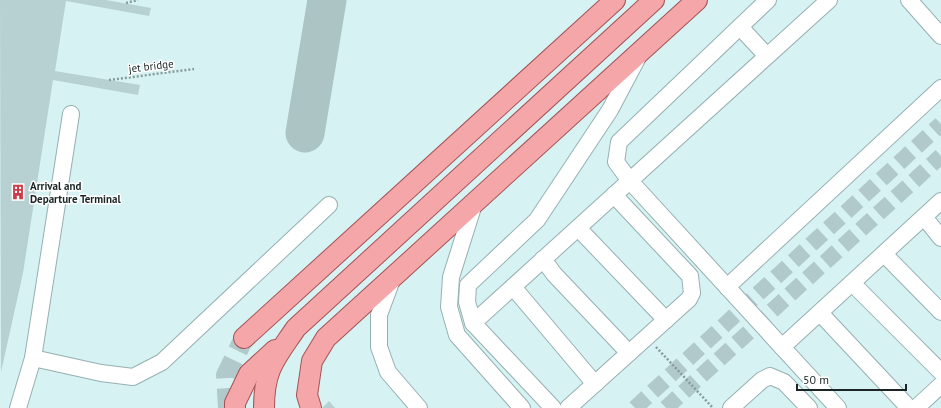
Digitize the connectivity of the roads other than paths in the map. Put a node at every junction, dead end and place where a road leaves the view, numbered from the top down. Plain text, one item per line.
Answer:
1 (615, 0) edge
2 (654, 0) edge
3 (697, 0) edge
4 (768, 0) edge
5 (829, 0) edge
6 (909, 0) edge
7 (740, 27) junction
8 (941, 36) edge
9 (641, 51) junction
10 (767, 56) junction
11 (941, 88) edge
12 (71, 114) dead end
13 (630, 181) junction
14 (614, 195) junction
15 (941, 201) edge
16 (474, 204) junction
17 (329, 205) dead end
18 (924, 217) junction
19 (578, 228) junction
20 (941, 238) edge
21 (884, 254) junction
22 (543, 259) junction
23 (393, 277) junction
24 (852, 283) junction
25 (512, 287) junction
26 (727, 287) junction
27 (820, 312) junction
28 (941, 312) edge
29 (666, 320) junction
30 (474, 323) junction
31 (296, 328) junction
32 (244, 338) tunnel mouth
33 (782, 347) junction
34 (629, 353) junction
35 (33, 358) junction
36 (941, 372) edge
37 (595, 384) junction
38 (941, 385) edge
39 (741, 405) edge
40 (18, 408) edge
41 (235, 408) edge
42 (264, 408) edge
43 (311, 408) edge
44 (419, 408) edge
45 (522, 408) edge
46 (553, 408) edge
47 (568, 408) edge
48 (809, 408) edge
49 (838, 408) edge
50 (909, 408) edge
51 (916, 408) edge

1 - 32 main road
2 - 31 main road
3 - 9 main road
4 - 7 street
5 - 10 street
6 - 8 street
7 - 10 street
7 - 13 street
9 - 16 main road
9 - 30 street
10 - 13 street
11 - 26 street
12 - 35 street
13 - 14 street
13 - 26 street
14 - 19 street
14 - 29 street
15 - 18 street
16 - 23 main road
16 - 45 street
17 - 35 street
18 - 20 street
18 - 21 street
19 - 22 street
19 - 29 street
21 - 24 street
21 - 28 street
22 - 25 street
22 - 34 street
23 - 43 main road
23 - 44 street
24 - 27 street
24 - 36 street
25 - 30 street
25 - 37 street
26 - 33 street
27 - 33 street
27 - 50 street
29 - 34 street
30 - 46 street
31 - 41 main road
31 - 42 main road
33 - 49 street
34 - 37 street
35 - 40 street
37 - 47 street
38 - 51 street
39 - 48 street

